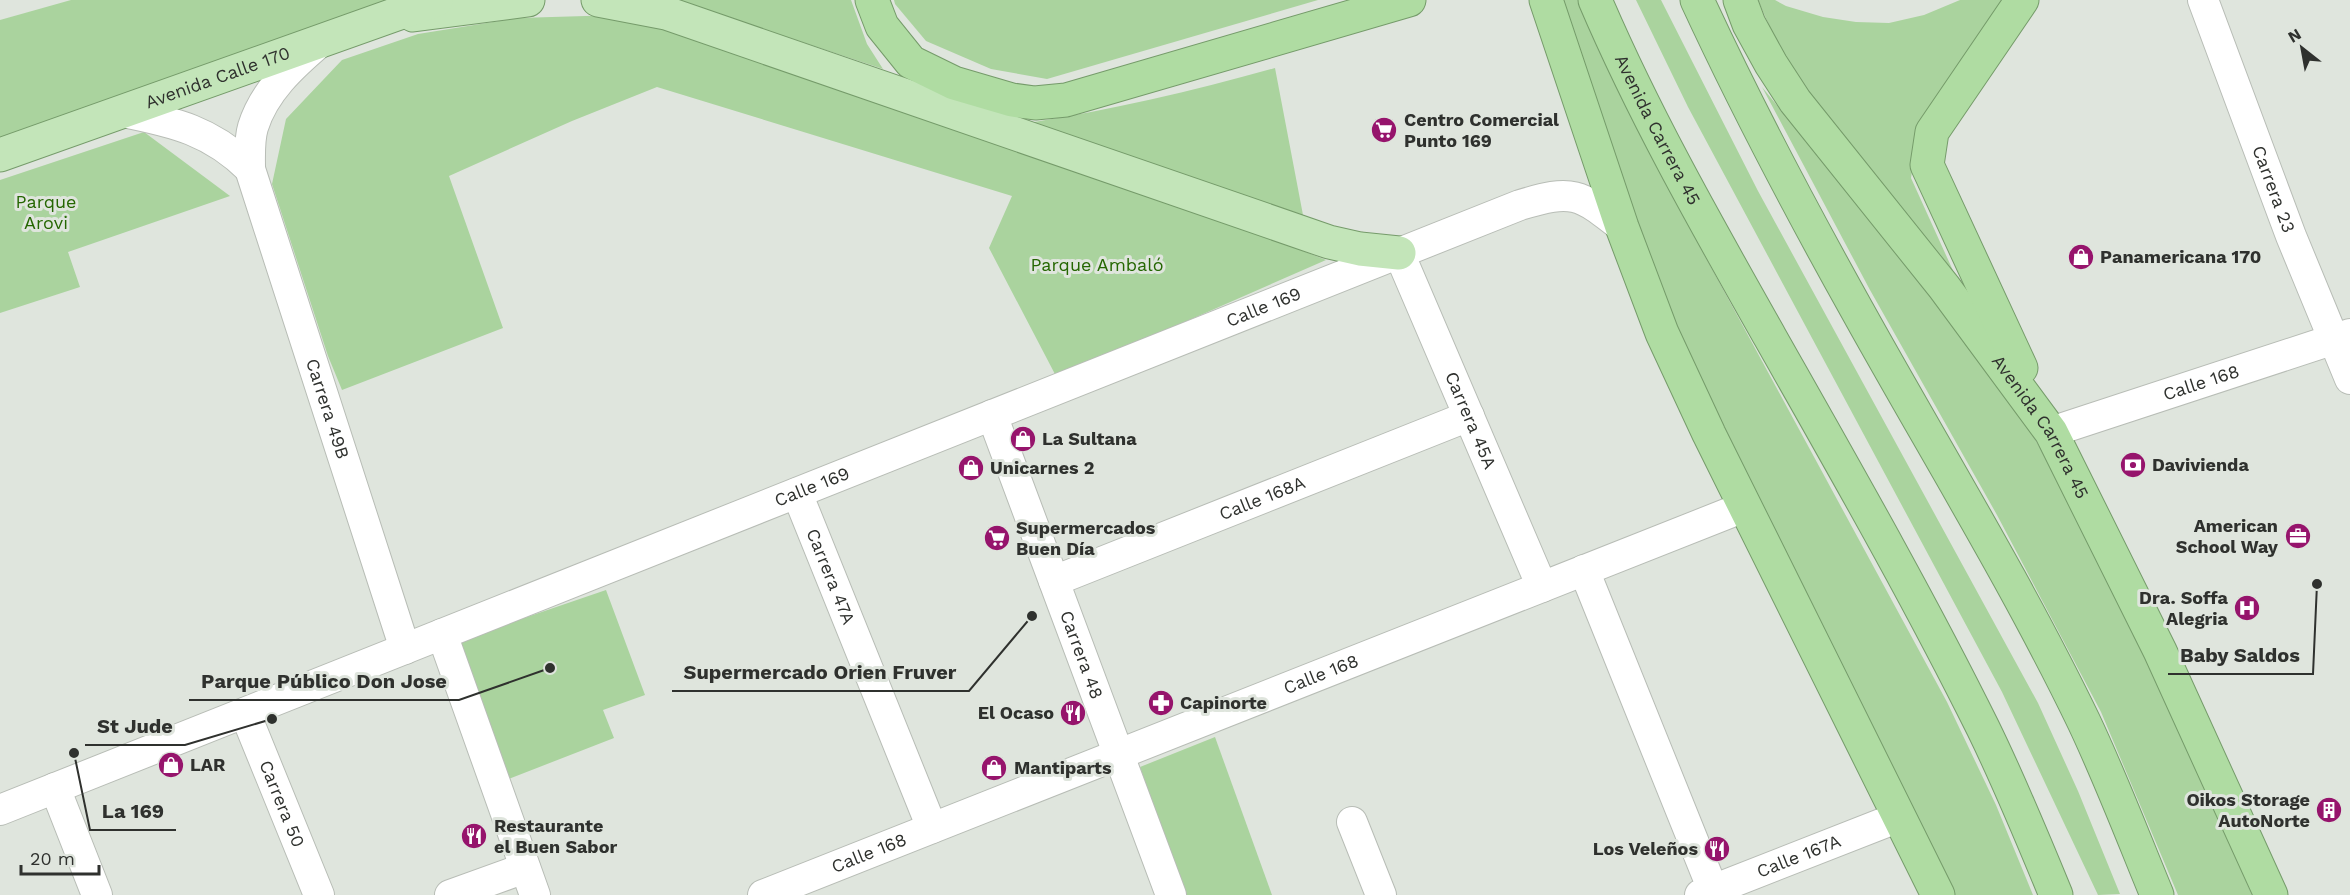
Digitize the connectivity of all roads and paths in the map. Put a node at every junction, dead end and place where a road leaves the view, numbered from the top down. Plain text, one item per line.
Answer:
1 (436, 0) edge
2 (528, 0) edge
3 (598, 0) edge
4 (872, 0) edge
5 (1409, 0) edge
6 (1546, 0) edge
7 (1595, 0) edge
8 (1697, 0) edge
9 (1740, 0) edge
10 (2022, 0) edge
11 (2203, 0) edge
12 (384, 19) junction
13 (320, 42) junction
14 (123, 112) junction
15 (0, 155) edge
16 (250, 169) junction
17 (1622, 227) junction
18 (1399, 253) junction
19 (2342, 336) edge
20 (2350, 379) edge
21 (992, 415) junction
22 (1469, 416) junction
23 (2051, 432) junction
24 (797, 493) junction
25 (1744, 507) junction
26 (1584, 570) junction
27 (1054, 581) junction
28 (1542, 587) junction
29 (442, 634) junction
30 (405, 649) junction
31 (245, 712) junction
32 (1118, 755) junction
33 (55, 788) junction
34 (0, 810) edge
35 (1899, 818) junction
36 (1352, 822) dead end
37 (932, 828) junction
38 (530, 882) edge
39 (1725, 890) edge
40 (97, 895) edge
41 (319, 895) edge
42 (450, 895) edge
43 (763, 895) edge
44 (1171, 895) edge
45 (1382, 895) edge
46 (1938, 895) edge
47 (2056, 895) edge
48 (2157, 895) edge
49 (2271, 895) edge

1 - 12 main road, Avenida Calle 170
2 - 12 main road
3 - 18 main road
4 - 5 highway
6 - 17 highway
7 - 47 highway, Avenida Carrera 45
8 - 48 highway
9 - 23 highway, Avenida Carrera 45
10 - 23 highway
11 - 19 street, Carrera 23
12 - 13 main road, Avenida Calle 170
13 - 14 main road, Avenida Calle 170
13 - 16 street, Carrera 49B
14 - 15 main road, Avenida Calle 170
14 - 16 street, Carrera 49B
16 - 30 street, Carrera 49B
17 - 18 street, Calle 169
17 - 25 highway
18 - 21 street, Calle 169
18 - 22 street, Carrera 45A
19 - 20 street, Carrera 23
19 - 23 street, Calle 168
21 - 24 street, Calle 169
21 - 27 street, Carrera 48
22 - 27 street, Calle 168A
22 - 28 street, Carrera 45A
23 - 49 highway, Avenida Carrera 45
24 - 29 street, Calle 169
24 - 37 street, Carrera 47A
25 - 26 street, Calle 168
25 - 35 highway
26 - 28 street, Calle 168
26 - 39 street
27 - 32 street, Carrera 48
28 - 32 street, Calle 168
29 - 30 street, Calle 169
29 - 38 street
30 - 31 street, Calle 169
31 - 33 street, Calle 169
31 - 41 street, Carrera 50
32 - 37 street, Calle 168
32 - 44 street, Carrera 48
33 - 34 street, Calle 169
33 - 40 street
35 - 39 street, Calle 167A
35 - 46 highway
36 - 45 street
37 - 43 street, Calle 168
38 - 42 street

